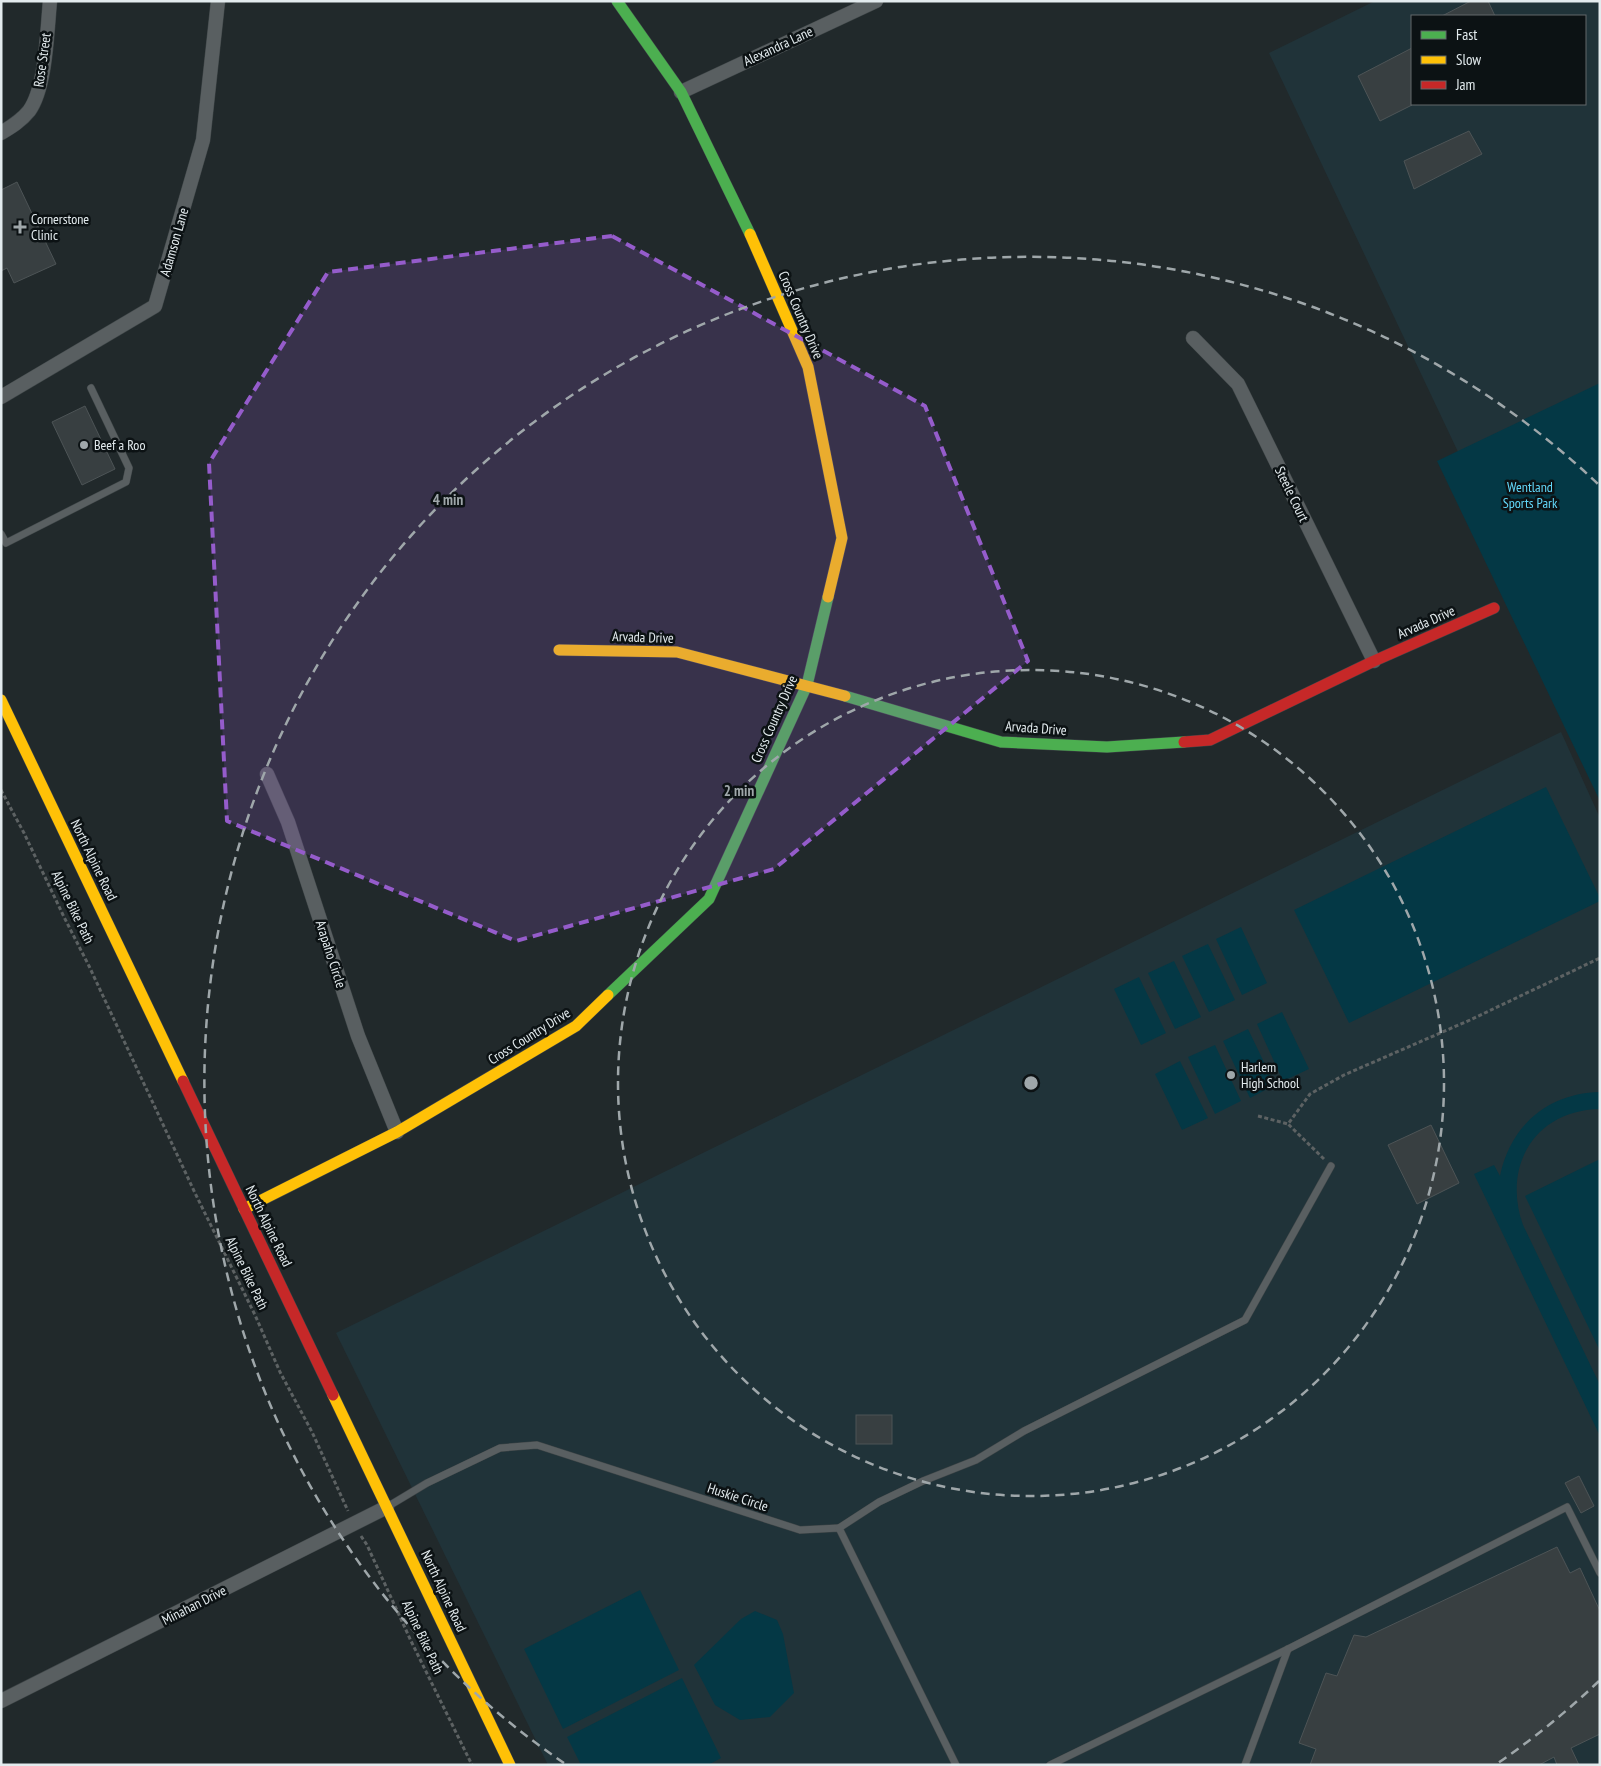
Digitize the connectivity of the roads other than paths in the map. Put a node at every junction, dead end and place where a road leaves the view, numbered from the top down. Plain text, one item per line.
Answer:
1 (50, 1) edge
2 (218, 1) edge
3 (617, 1) edge
4 (876, 1) edge
5 (682, 92) junction
6 (1, 133) edge
7 (1193, 338) dead end
8 (91, 388) dead end
9 (1, 397) edge
10 (1, 534) edge
11 (1494, 608) dead end
12 (559, 650) dead end
13 (1374, 661) junction
14 (807, 685) junction
15 (2, 704) edge
16 (268, 774) dead end
17 (397, 1132) junction
18 (1331, 1166) road end
19 (244, 1209) junction
20 (387, 1507) junction
21 (839, 1528) junction
22 (1600, 1573) edge
23 (1288, 1649) junction
24 (1, 1701) edge
25 (510, 1765) edge
26 (956, 1765) edge
27 (1050, 1765) edge
28 (1245, 1765) edge

1 - 6 street, Rose Street
2 - 9 street, Adamson Lane
3 - 5 street, Cross Country Drive
4 - 5 street, Alexandra Lane
5 - 14 street, Cross Country Drive
7 - 13 street, Steele Court
8 - 10 lane
11 - 13 street, Arvada Drive
12 - 14 street, Arvada Drive
13 - 14 street, Arvada Drive
14 - 17 street, Cross Country Drive
15 - 19 street, North Alpine Road
16 - 17 street, Arapaho Circle
17 - 19 street, Cross Country Drive
18 - 21 lane
19 - 20 street, North Alpine Road
20 - 21 lane, Huskie Circle
20 - 24 street, Minahan Drive
20 - 25 street, North Alpine Road
21 - 26 lane
22 - 23 lane
23 - 27 lane
23 - 28 lane

